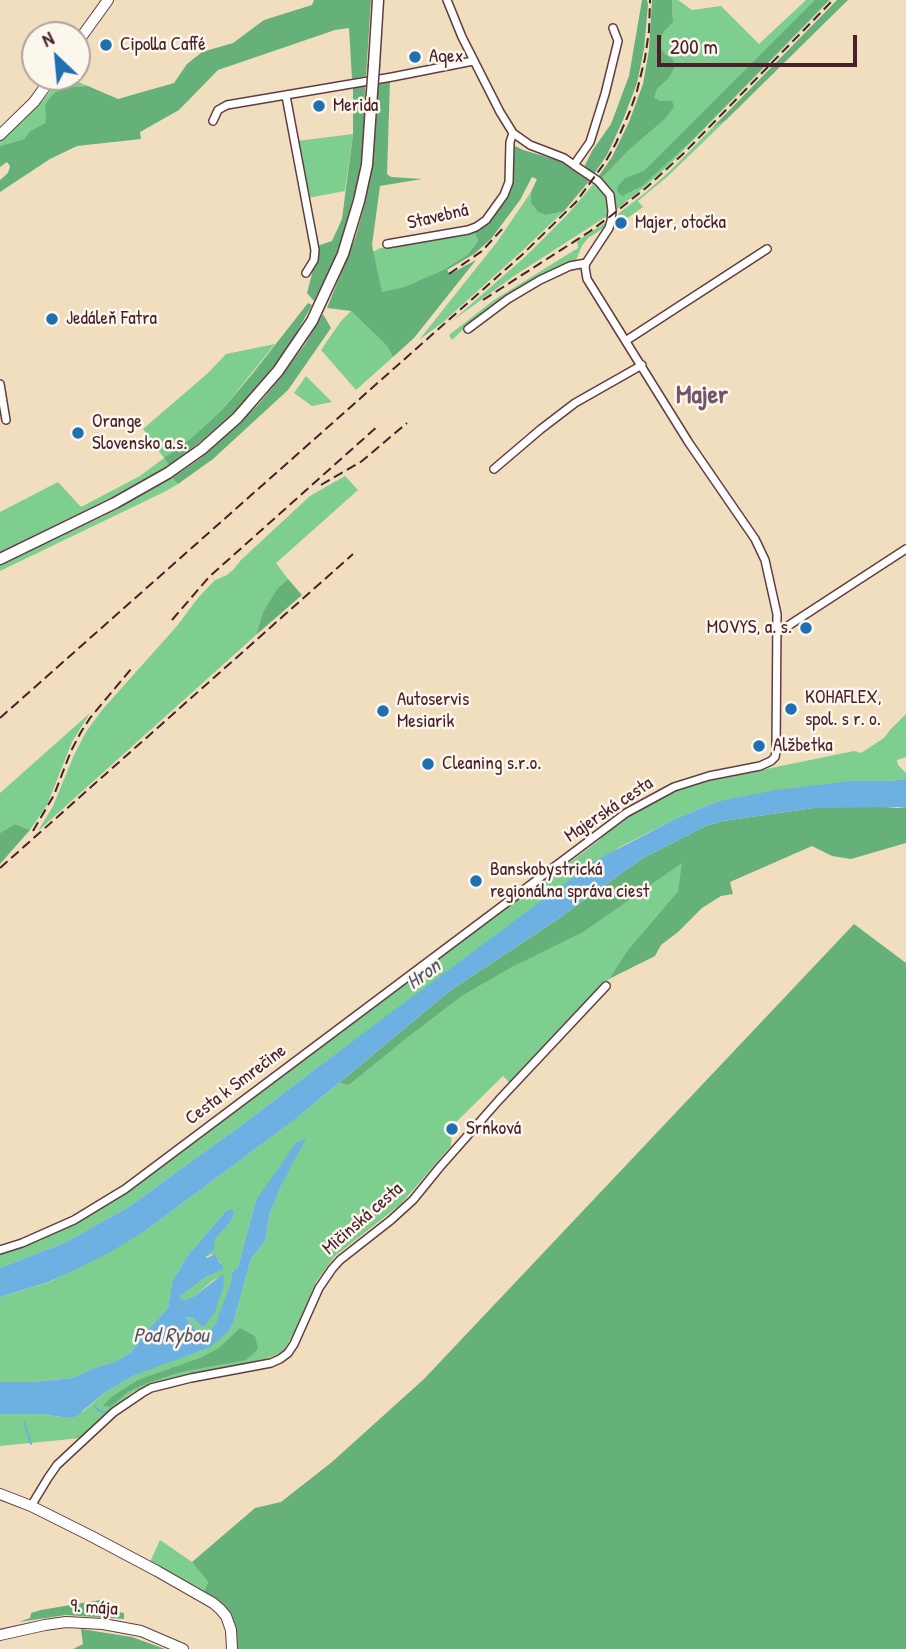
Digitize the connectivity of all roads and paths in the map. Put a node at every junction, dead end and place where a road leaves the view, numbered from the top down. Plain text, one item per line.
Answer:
1 (108, 0) edge
2 (378, 0) edge
3 (447, 0) edge
4 (91, 24) edge
5 (613, 28) dead end
6 (473, 61) junction
7 (42, 91) edge
8 (286, 96) junction
9 (213, 121) dead end
10 (513, 133) junction
11 (0, 135) edge
12 (574, 164) junction
13 (387, 244) dead end
14 (767, 249) dead end
15 (586, 262) junction
16 (306, 273) dead end
17 (468, 329) dead end
18 (627, 340) junction
19 (642, 365) junction
20 (0, 384) edge
21 (6, 420) dead end
22 (494, 469) dead end
23 (906, 550) edge
24 (0, 559) edge
25 (777, 633) junction
26 (478, 923) joint
27 (606, 986) dead end
28 (0, 1250) edge
29 (0, 1494) edge
30 (31, 1506) junction
31 (0, 1635) edge
32 (183, 1649) edge
33 (232, 1649) edge

1 - 4 street
2 - 24 main road, bridge
3 - 6 street
5 - 12 street
6 - 8 street
6 - 10 street
7 - 11 street
8 - 9 street
8 - 16 street
10 - 12 street
10 - 13 street, Stavebná
12 - 15 street
14 - 18 street
15 - 17 street
15 - 18 street, Majerská cesta
18 - 19 street, Majerská cesta
19 - 22 street
19 - 25 street, Majerská cesta
20 - 21 street
23 - 25 street
25 - 26 street, Majerská cesta
26 - 28 street, Cesta k Smrečine
27 - 30 street, Mičinská cesta
29 - 30 street
30 - 33 street
31 - 32 street, 9. mája

